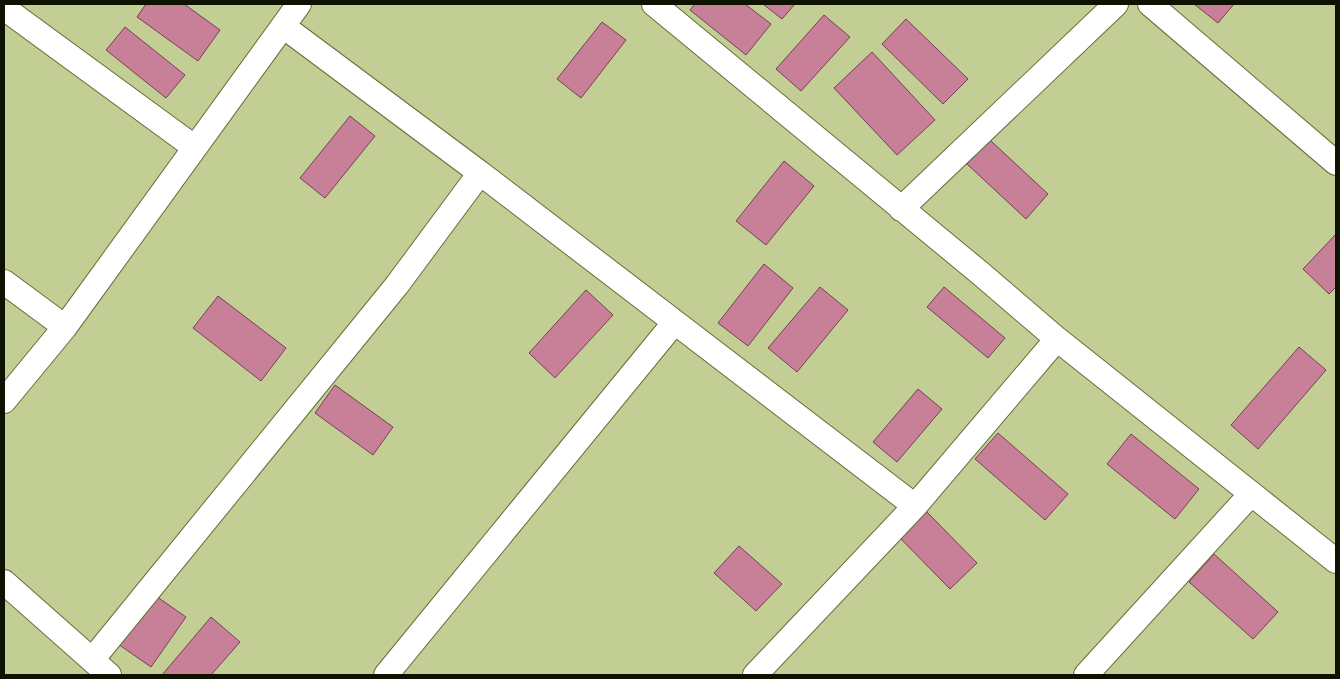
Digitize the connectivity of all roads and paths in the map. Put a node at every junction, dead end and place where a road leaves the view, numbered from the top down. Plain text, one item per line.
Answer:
1 (299, 4) edge
2 (1116, 4) edge
3 (1150, 4) edge
4 (4, 8) edge
5 (668, 8) edge
6 (283, 26) junction
7 (194, 147) junction
8 (1336, 162) edge
9 (480, 173) junction
10 (901, 209) junction
11 (4, 282) edge
12 (674, 323) junction
13 (65, 327) junction
14 (1057, 339) junction
15 (4, 401) edge
16 (1251, 494) junction
17 (915, 506) junction
18 (1336, 561) edge
19 (4, 582) edge
20 (100, 668) edge
21 (386, 675) edge
22 (755, 675) edge
23 (1086, 675) edge

1 - 6 street
2 - 10 street
3 - 8 street
4 - 7 street
5 - 10 street
6 - 7 street
6 - 9 street
7 - 13 street
9 - 12 street
9 - 20 street
10 - 14 street
11 - 13 street
12 - 17 street
12 - 21 street
13 - 15 street
14 - 16 street
14 - 17 street
16 - 18 street
16 - 23 street
17 - 22 street
19 - 20 street

